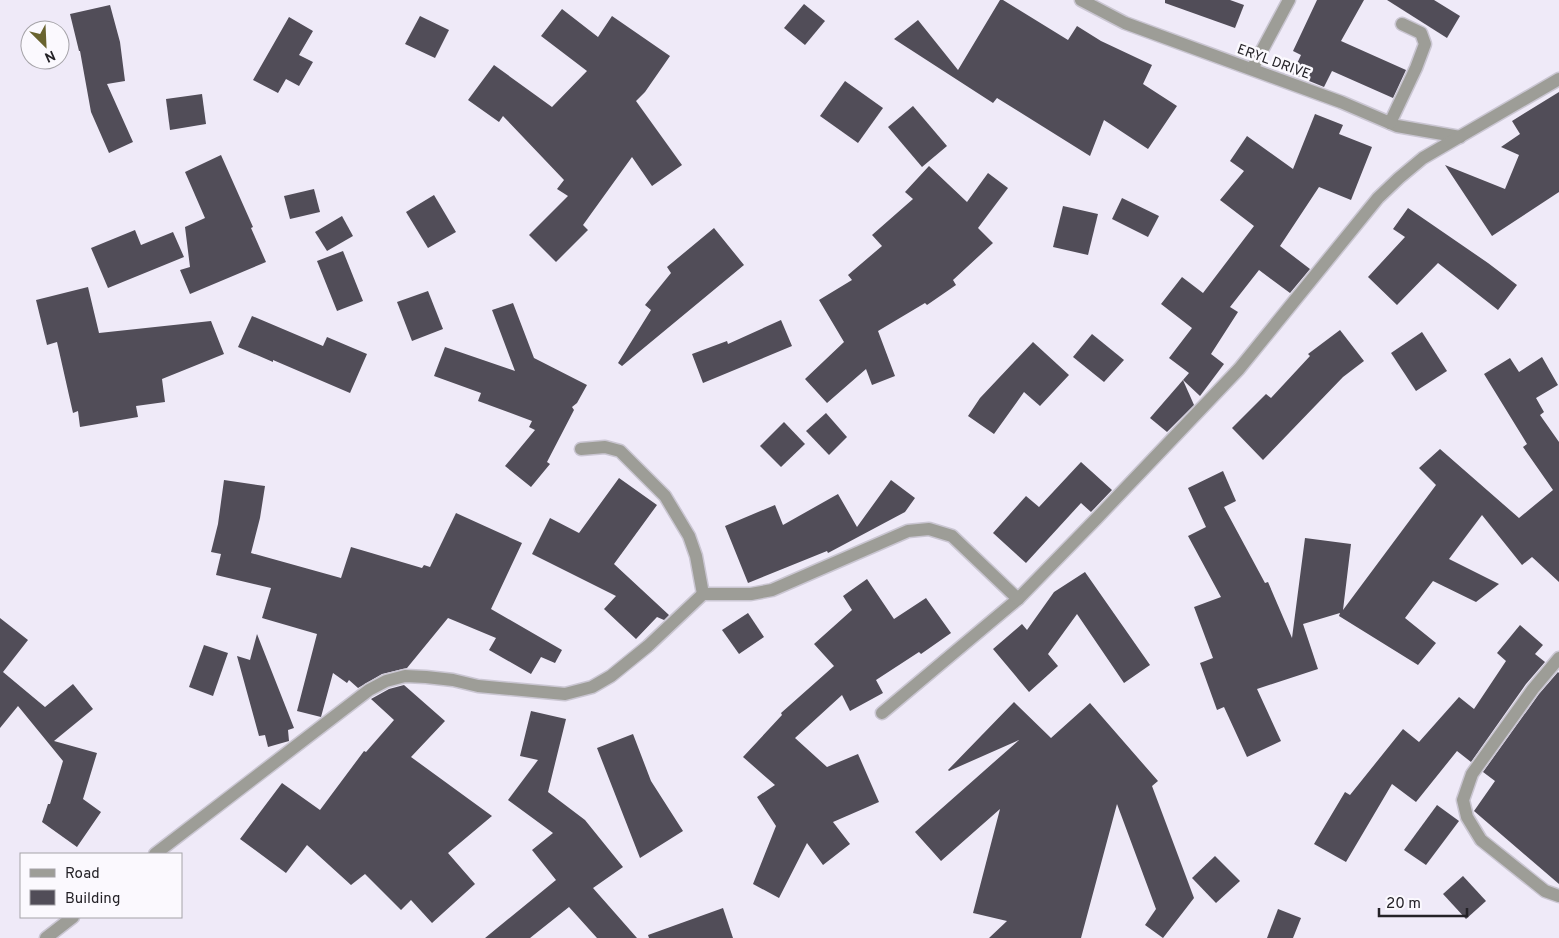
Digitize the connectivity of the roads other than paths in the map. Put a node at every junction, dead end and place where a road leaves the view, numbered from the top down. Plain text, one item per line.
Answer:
1 (1081, 0) edge
2 (1289, 0) edge
3 (1402, 24) dead end
4 (1252, 69) junction
5 (1559, 78) edge
6 (1390, 123) junction
7 (1460, 137) junction
8 (581, 449) dead end
9 (703, 594) junction
10 (1018, 599) junction
11 (1559, 658) edge
12 (882, 713) dead end
13 (156, 853) edge
14 (1559, 896) edge
15 (72, 918) edge
16 (46, 938) edge

1 - 4 street, ERYL DRIVE
2 - 4 street
3 - 6 street
4 - 6 street, ERYL DRIVE
5 - 7 street
6 - 7 street, ERYL DRIVE
7 - 10 street
8 - 9 street
9 - 10 street
9 - 13 street
10 - 12 street
11 - 14 street
15 - 16 street

